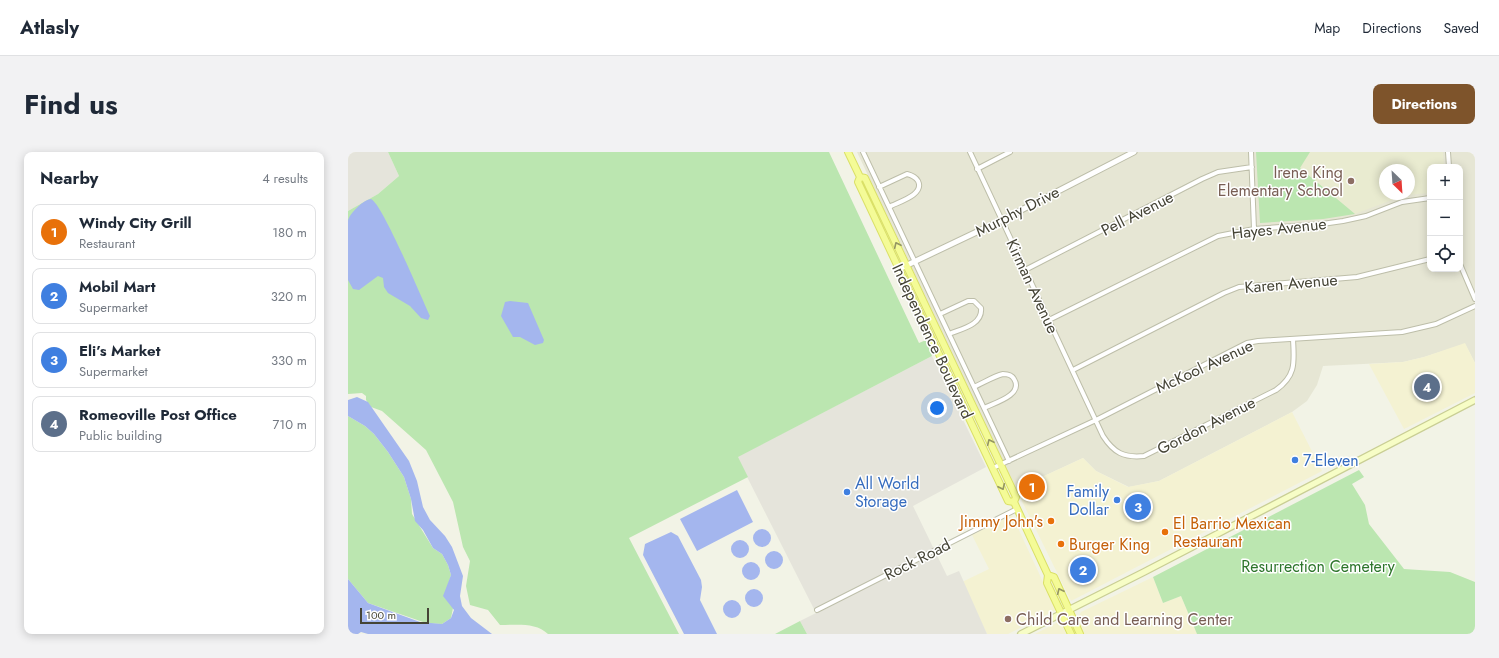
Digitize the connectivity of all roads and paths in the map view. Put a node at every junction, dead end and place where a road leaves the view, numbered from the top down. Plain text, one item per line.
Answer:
1 (848, 152) edge
2 (863, 152) edge
3 (970, 152) edge
4 (1010, 152) edge
5 (1134, 152) edge
6 (1251, 152) edge
7 (1448, 152) edge
8 (1449, 164) edge
9 (1252, 167) junction
10 (978, 169) junction
11 (860, 177) junction
12 (879, 187) junction
13 (1427, 198) edge
14 (889, 207) junction
15 (1002, 220) junction
16 (1254, 229) junction
17 (1427, 260) edge
18 (915, 261) junction
19 (906, 265) junction
20 (899, 269) junction
21 (1025, 270) junction
22 (1463, 271) edge
23 (1475, 299) edge
24 (1475, 306) edge
25 (940, 314) junction
26 (1049, 320) junction
27 (949, 334) junction
28 (1293, 339) junction
29 (1073, 370) junction
30 (974, 387) junction
31 (1475, 400) edge
32 (984, 408) junction
33 (1096, 420) junction
34 (1009, 461) junction
35 (1000, 465) junction
36 (993, 468) junction
37 (1014, 502) junction
38 (1017, 509) junction
39 (1048, 575) junction
40 (817, 610) dead end
41 (1069, 610) junction
42 (1061, 613) junction
43 (1021, 634) edge
44 (1071, 634) edge
45 (1080, 634) edge

1 - 11 main road, Independence Boulevard
2 - 12 street
3 - 10 street, Kirman Avenue
4 - 10 street
5 - 15 street, Murphy Drive
6 - 9 street
7 - 8 street
9 - 16 street
9 - 21 street, Pell Avenue
10 - 15 street, Kirman Avenue
19 -> 11 main road, Independence Boulevard
11 - 20 main road, Independence Boulevard
12 - 14 street
12 - 14 street
13 - 16 street, Hayes Avenue
14 - 18 street
15 - 18 street, Murphy Drive
15 - 21 street, Kirman Avenue
16 - 26 street, Hayes Avenue
17 - 29 street, Karen Avenue
18 - 19 street, Murphy Drive
18 - 25 street
19 - 20 street, Murphy Drive
35 -> 19 main road, Independence Boulevard
20 - 36 main road, Independence Boulevard
21 - 26 street, Kirman Avenue
22 - 23 street
24 - 28 street, McKool Avenue
25 - 27 street
25 - 27 street
26 - 29 street, Kirman Avenue
27 - 30 street
28 - 33 street, McKool Avenue
28 - 33 street, Gordon Avenue
29 - 33 street, Kirman Avenue
30 - 32 street
30 - 32 street
31 - 41 main road
32 - 34 street
33 - 34 street, McKool Avenue
34 - 35 street, McKool Avenue
35 - 36 street, McKool Avenue
35 - 37 main road, Independence Boulevard
36 -> 37 main road, Independence Boulevard
37 - 38 main road, Independence Boulevard
38 - 39 main road, Independence Boulevard
38 - 40 street, Rock Road
41 -> 39 main road, Independence Boulevard
39 - 42 main road, Independence Boulevard
41 - 42 main road
41 - 45 main road, Independence Boulevard
42 - 43 main road
42 - 44 main road, Independence Boulevard

